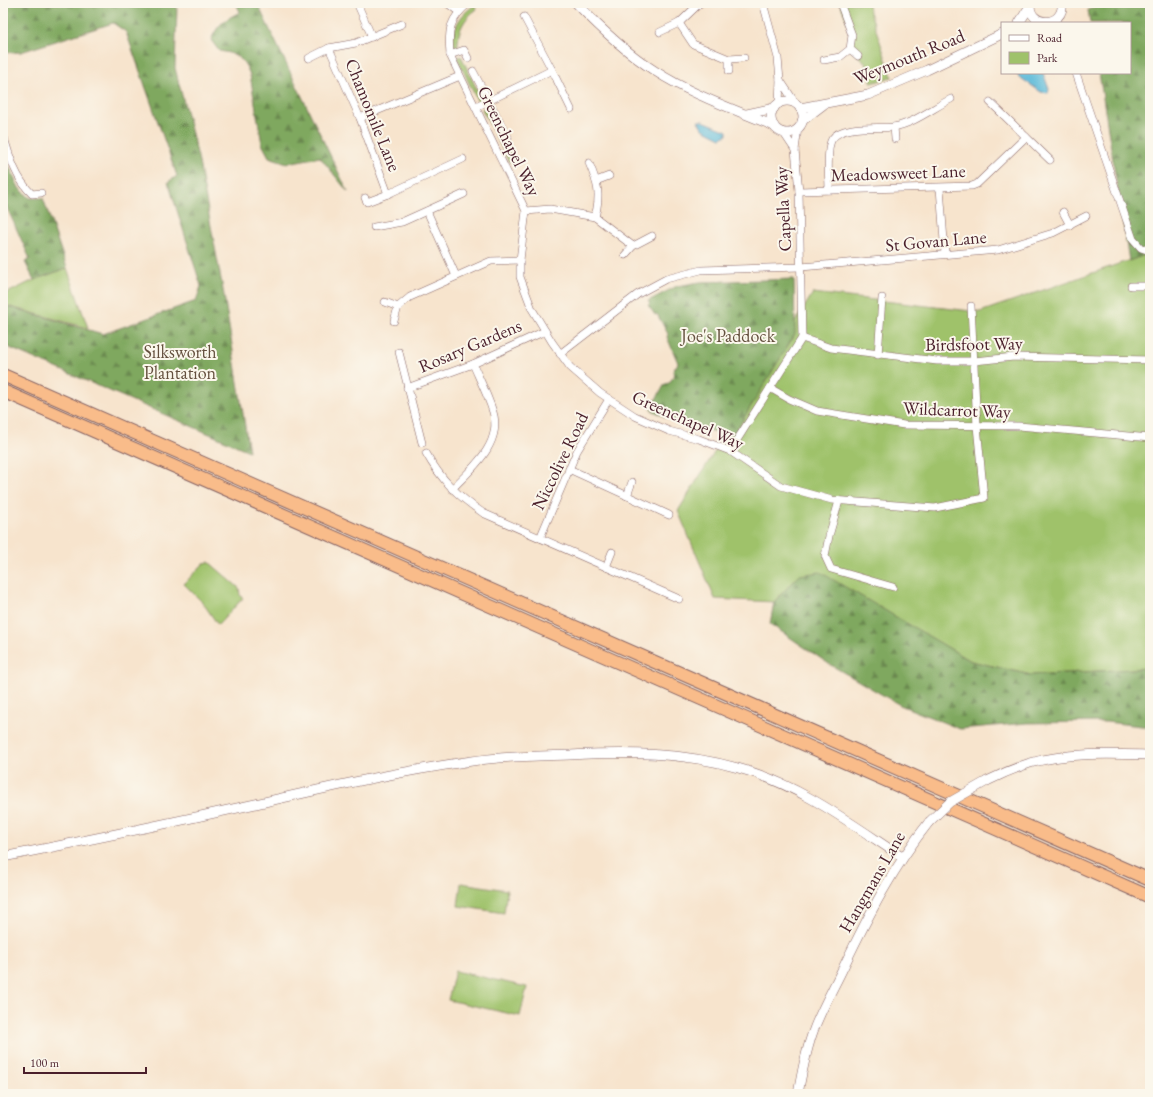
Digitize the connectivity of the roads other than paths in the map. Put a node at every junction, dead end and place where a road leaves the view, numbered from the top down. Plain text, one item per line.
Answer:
1 (447, 3) edge
2 (470, 3) edge
3 (576, 3) edge
4 (700, 3) edge
5 (763, 3) edge
6 (840, 3) edge
7 (357, 4) edge
8 (1030, 4) edge
9 (1063, 4) edge
10 (459, 12) junction
11 (524, 17) dead end
12 (1020, 22) edge
13 (1041, 22) edge
14 (1050, 22) edge
15 (679, 23) junction
16 (402, 24) dead end
17 (660, 32) dead end
18 (1001, 34) edge
19 (372, 37) junction
20 (329, 48) junction
21 (850, 49) junction
22 (450, 55) junction
23 (858, 56) dead end
24 (309, 58) dead end
25 (468, 58) dead end
26 (744, 58) dead end
27 (729, 59) junction
28 (824, 60) dead end
29 (552, 70) junction
30 (473, 71) dead end
31 (729, 71) dead end
32 (1076, 74) edge
33 (460, 76) junction
34 (780, 80) junction
35 (951, 99) dead end
36 (488, 101) junction
37 (990, 102) dead end
38 (826, 103) junction
39 (776, 106) junction
40 (798, 106) junction
41 (476, 107) junction
42 (571, 109) dead end
43 (747, 114) junction
44 (360, 118) junction
45 (800, 124) junction
46 (774, 126) junction
47 (894, 127) junction
48 (783, 132) junction
49 (3, 134) edge
50 (508, 137) dead end
51 (1026, 137) junction
52 (895, 139) dead end
53 (795, 150) junction
54 (463, 159) dead end
55 (1050, 160) dead end
56 (589, 163) dead end
57 (609, 176) dead end
58 (596, 181) junction
59 (940, 188) junction
60 (829, 190) junction
61 (799, 191) junction
62 (41, 193) dead end
63 (388, 194) junction
64 (464, 194) dead end
65 (365, 198) dead end
66 (427, 211) junction
67 (526, 212) junction
68 (1063, 212) dead end
69 (1086, 216) dead end
70 (595, 217) junction
71 (1070, 224) junction
72 (374, 227) dead end
73 (652, 236) dead end
74 (633, 246) junction
75 (1150, 251) edge
76 (945, 254) junction
77 (625, 256) dead end
78 (520, 260) junction
79 (801, 267) junction
80 (456, 276) junction
81 (1131, 286) dead end
82 (1150, 286) edge
83 (882, 298) dead end
84 (385, 302) dead end
85 (970, 306) dead end
86 (398, 307) junction
87 (394, 321) dead end
88 (545, 331) junction
89 (802, 338) junction
90 (399, 352) dead end
91 (560, 354) junction
92 (878, 355) junction
93 (1150, 360) edge
94 (974, 361) junction
95 (473, 364) junction
96 (3, 375) edge
97 (407, 388) junction
98 (770, 388) junction
99 (3, 391) edge
100 (609, 399) junction
101 (977, 426) junction
102 (1150, 438) edge
103 (422, 443) dead end
104 (730, 451) junction
105 (426, 453) dead end
106 (569, 469) junction
107 (632, 482) dead end
108 (452, 489) junction
109 (627, 496) junction
110 (839, 501) junction
111 (669, 514) dead end
112 (540, 538) junction
113 (612, 552) dead end
114 (606, 567) junction
115 (893, 587) dead end
116 (679, 598) dead end
117 (1150, 754) edge
118 (3, 857) edge
119 (902, 857) junction
120 (1150, 880) edge
121 (1150, 897) edge
122 (798, 1094) edge

1 - 10 street
2 - 10 street, Greenchapel Way
3 - 43 street
4 - 15 street
5 - 34 street
6 - 21 street
7 - 19 street
8 - 12 street
8 - 13 street
9 - 14 street
10 - 22 street, Greenchapel Way
11 - 29 street
15 - 17 street
15 - 27 street
16 - 19 street
18 - 38 street, Weymouth Road
19 - 20 street
20 - 24 street
20 - 44 street, Chamomile Lane
21 - 23 street
21 - 28 street
22 - 25 street
22 - 33 street, Greenchapel Way
26 - 27 street
27 - 31 street
29 - 36 street
29 - 42 street
30 - 36 street
32 - 75 street
33 - 41 street, Greenchapel Way
33 - 44 street
34 - 39 street
34 - 40 street
35 - 47 street
36 - 41 street
36 - 50 street
37 - 51 street
38 - 40 street, Weymouth Road
38 - 45 street, Weymouth Road
39 - 40 street
39 - 43 street
39 - 46 street
40 - 45 street
41 - 67 street, Greenchapel Way
43 - 46 street
44 - 63 street, Chamomile Lane
45 - 48 street
45 - 53 street, Capella Way
46 - 48 street
47 - 52 street
47 - 60 street
48 - 53 street, Capella Way
49 - 62 street
51 - 55 street
51 - 59 street, Meadowsweet Lane
53 - 61 street, Capella Way
54 - 63 street, Chamomile Lane
56 - 58 street
57 - 58 street
58 - 70 street
59 - 60 street, Meadowsweet Lane
59 - 76 street
60 - 61 street, Meadowsweet Lane
61 - 79 street, Capella Way
63 - 65 street, Chamomile Lane
64 - 66 street
66 - 72 street
66 - 80 street
67 - 70 street
67 - 78 street, Greenchapel Way
68 - 71 street
69 - 71 street, St Govan Lane
70 - 74 street
71 - 76 street, St Govan Lane
73 - 74 street
74 - 77 street
76 - 79 street, St Govan Lane
78 - 80 street
78 - 88 street, Greenchapel Way
79 - 89 street, Capella Way
79 - 91 street, St Govan Lane
80 - 86 street
81 - 82 street
83 - 92 street
84 - 86 street
85 - 94 street
86 - 87 street
88 - 91 street, Greenchapel Way
88 - 95 street, Rosary Gardens
89 - 92 street, Birdsfoot Way
89 - 98 street
90 - 97 street
91 - 100 street, Greenchapel Way
92 - 94 street, Birdsfoot Way
93 - 94 street, Birdsfoot Way
94 - 101 street
95 - 97 street, Rosary Gardens
95 - 108 street
96 - 120 highway
97 - 103 street
98 - 101 street, Wildcarrot Way
98 - 104 street
99 - 121 highway
100 - 104 street, Greenchapel Way
100 - 106 street, Niccolive Road
101 - 102 street, Wildcarrot Way
101 - 110 street, Greenchapel Way
104 - 110 street, Greenchapel Way
105 - 108 street, Niccolive Road
106 - 109 street
106 - 112 street, Niccolive Road
107 - 109 street
108 - 112 street, Niccolive Road
109 - 111 street
110 - 115 street
112 - 114 street, Niccolive Road
113 - 114 street
114 - 116 street, Niccolive Road
117 - 119 street, Hangmans Lane, bridge
118 - 119 street
119 - 122 street, Hangmans Lane

